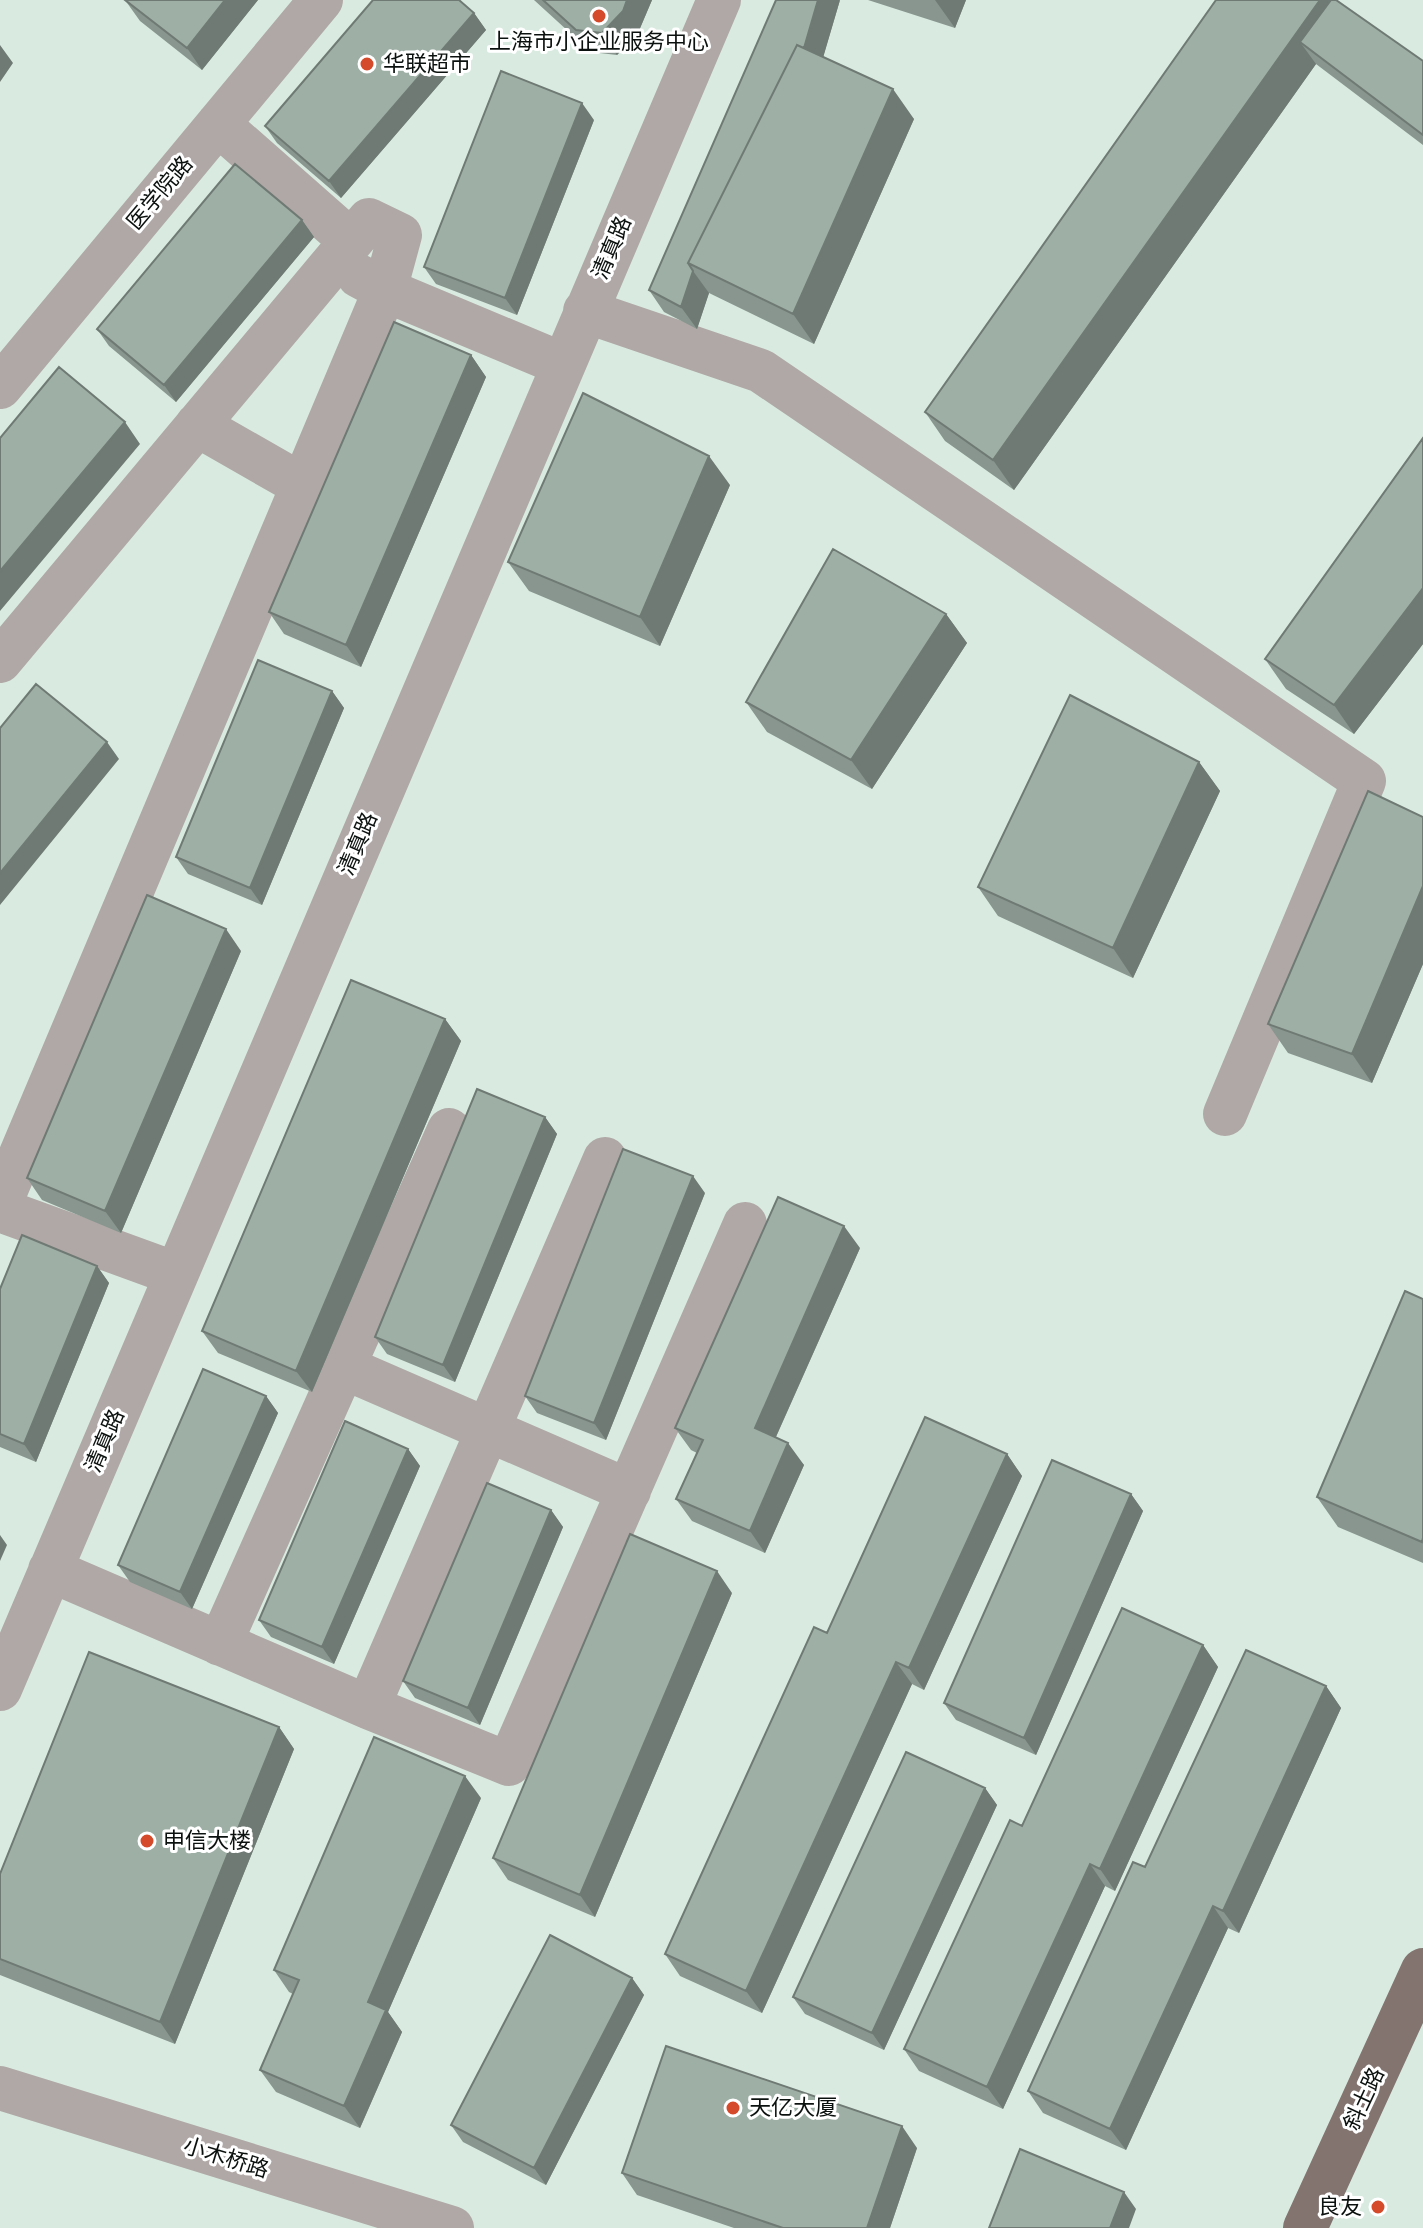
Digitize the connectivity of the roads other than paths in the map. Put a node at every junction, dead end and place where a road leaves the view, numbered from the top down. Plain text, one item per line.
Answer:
1 (321, 0) edge
2 (719, 0) edge
3 (218, 124) junction
4 (342, 251) junction
5 (385, 290) junction
6 (585, 311) junction
7 (562, 364) junction
8 (0, 387) edge
9 (197, 425) junction
10 (302, 485) junction
11 (0, 661) edge
12 (1225, 1114) dead end
13 (449, 1130) dead end
14 (605, 1159) dead end
15 (0, 1207) edge
16 (745, 1224) dead end
17 (176, 1274) junction
18 (343, 1367) junction
19 (487, 1429) junction
20 (629, 1491) junction
21 (50, 1570) junction
22 (220, 1644) junction
23 (0, 1689) edge
24 (368, 1707) junction
25 (1423, 1970) edge
26 (0, 2088) edge
27 (452, 2228) edge
28 (1305, 2228) edge

1 - 3 street, 医学院路
2 - 6 street, 清真路
3 - 4 street
3 - 8 street, 医学院路
4 - 5 street
4 - 9 street
5 - 7 street
5 - 10 street
6 - 7 street, 清真路
6 - 12 street
7 - 17 street, 清真路
9 - 10 street
9 - 11 street
10 - 15 street
13 - 18 street
14 - 19 street
15 - 17 street
16 - 20 street
17 - 21 street, 清真路
18 - 19 street
18 - 22 street
19 - 20 street
19 - 24 street
20 - 24 street
21 - 22 street
21 - 23 street, 清真路
22 - 24 street
25 - 28 main road, 斜土路
26 - 27 street, 小木桥路

